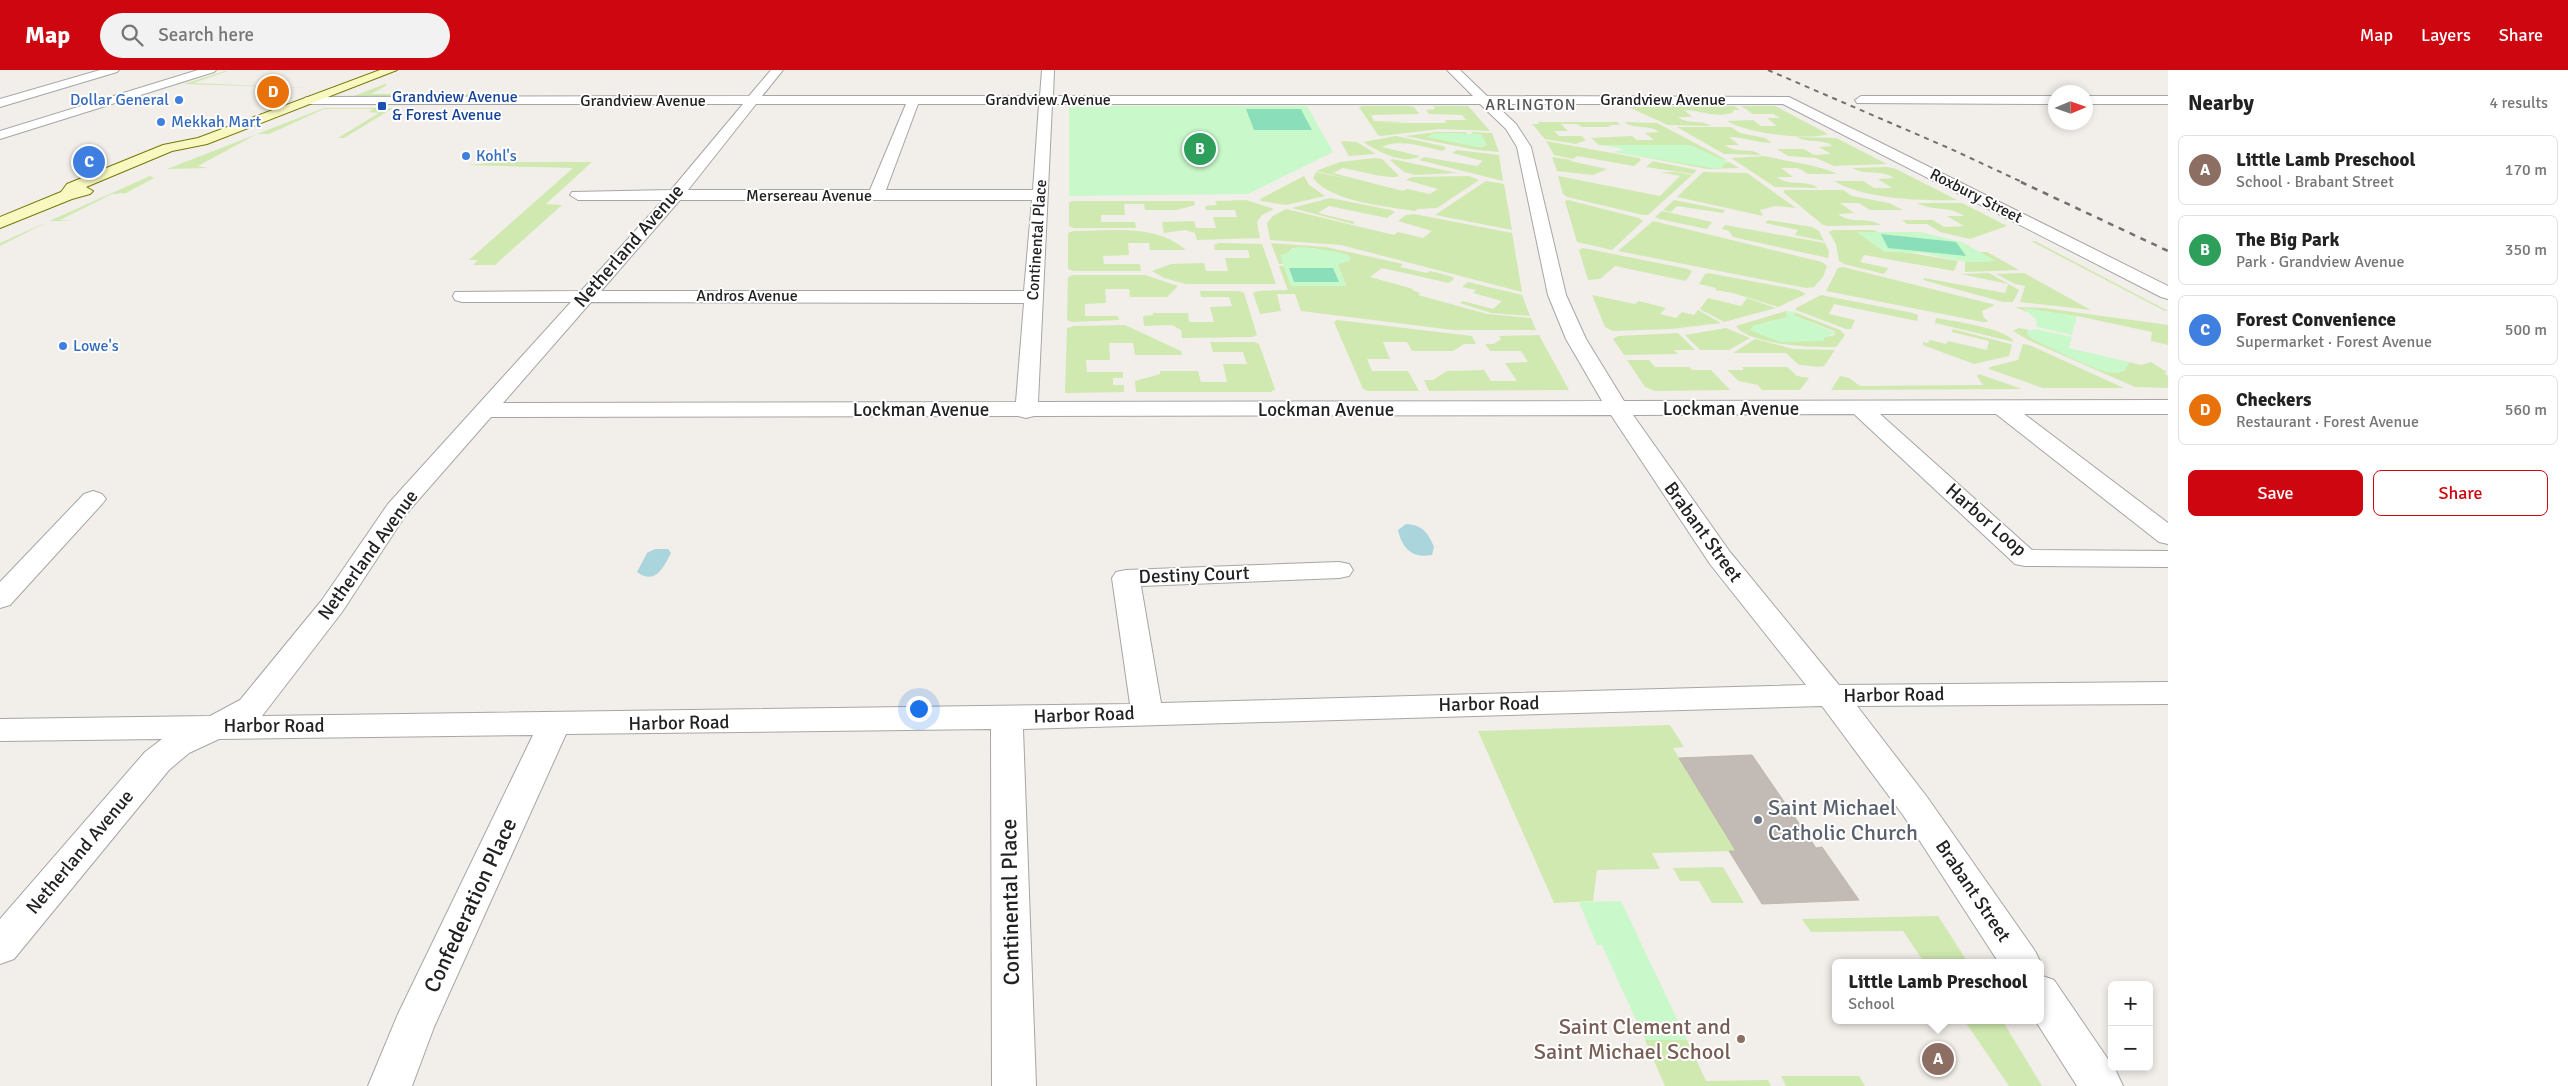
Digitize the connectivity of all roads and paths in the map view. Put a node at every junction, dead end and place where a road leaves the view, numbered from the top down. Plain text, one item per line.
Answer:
1 (113, 70) edge
2 (210, 70) edge
3 (392, 70) edge
4 (777, 70) edge
5 (1048, 70) edge
6 (1453, 70) edge
7 (310, 100) junction
8 (913, 100) junction
9 (1047, 100) junction
10 (1484, 100) junction
11 (1785, 100) joint
12 (1861, 100) dead end
13 (2048, 100) edge
14 (2093, 100) edge
15 (2168, 100) edge
16 (752, 101) junction
17 (0, 102) edge
18 (0, 135) edge
19 (1040, 195) junction
20 (578, 196) dead end
21 (675, 196) junction
22 (876, 196) junction
23 (0, 223) edge
24 (2168, 293) edge
25 (586, 295) junction
26 (462, 296) dead end
27 (1033, 297) junction
28 (2146, 407) junction
29 (2168, 407) edge
30 (2002, 408) junction
31 (1618, 409) junction
32 (1861, 409) junction
33 (483, 410) junction
34 (1026, 411) junction
35 (2168, 422) edge
36 (93, 499) dead end
37 (2168, 536) edge
38 (2168, 559) edge
39 (1339, 570) dead end
40 (0, 599) edge
41 (2168, 693) edge
42 (1832, 696) junction
43 (1147, 713) junction
44 (1007, 718) junction
45 (554, 725) junction
46 (218, 726) junction
47 (0, 730) edge
48 (0, 947) edge
49 (2018, 959) edge
50 (2044, 999) edge
51 (390, 1086) edge
52 (1014, 1086) edge
53 (2101, 1086) edge

1 - 17 street
2 - 18 street
3 - 7 main road
4 - 16 street, Netherland Avenue
5 - 9 street, Continental Place
6 - 10 street, Brabant Street
7 - 16 street, Grandview Avenue
7 - 23 main road
8 - 9 street, Grandview Avenue
8 - 16 street, Grandview Avenue
8 - 22 street
9 - 10 street, Grandview Avenue
9 - 19 street, Continental Place
10 - 11 street, Grandview Avenue
10 - 31 street, Brabant Street
11 - 24 street, Roxbury Street
12 - 13 street
14 - 15 street
16 - 21 street, Netherland Avenue
19 - 22 street, Mersereau Avenue
19 - 27 street, Continental Place
20 - 21 street, Mersereau Avenue
21 - 22 street, Mersereau Avenue
21 - 25 street, Netherland Avenue
25 - 26 street, Andros Avenue
25 - 27 street, Andros Avenue
25 - 33 street, Netherland Avenue
27 - 34 street, Continental Place
28 - 29 street, Lockman Avenue
28 - 30 street, Lockman Avenue
28 - 35 street
30 - 32 street, Lockman Avenue
30 - 37 street
31 - 32 street, Lockman Avenue
31 - 34 street, Lockman Avenue
31 - 42 street, Brabant Street
32 - 38 street, Harbor Loop
33 - 34 street, Lockman Avenue
33 - 46 street, Netherland Avenue
36 - 40 street
39 - 43 street, Destiny Court
41 - 42 street, Harbor Road
42 - 43 street, Harbor Road
42 - 49 street, Brabant Street
43 - 44 street, Harbor Road
44 - 45 street, Harbor Road
44 - 52 street, Continental Place
45 - 46 street, Harbor Road
45 - 51 street, Confederation Place
46 - 47 street, Harbor Road
46 - 48 street, Netherland Avenue
50 - 53 street

